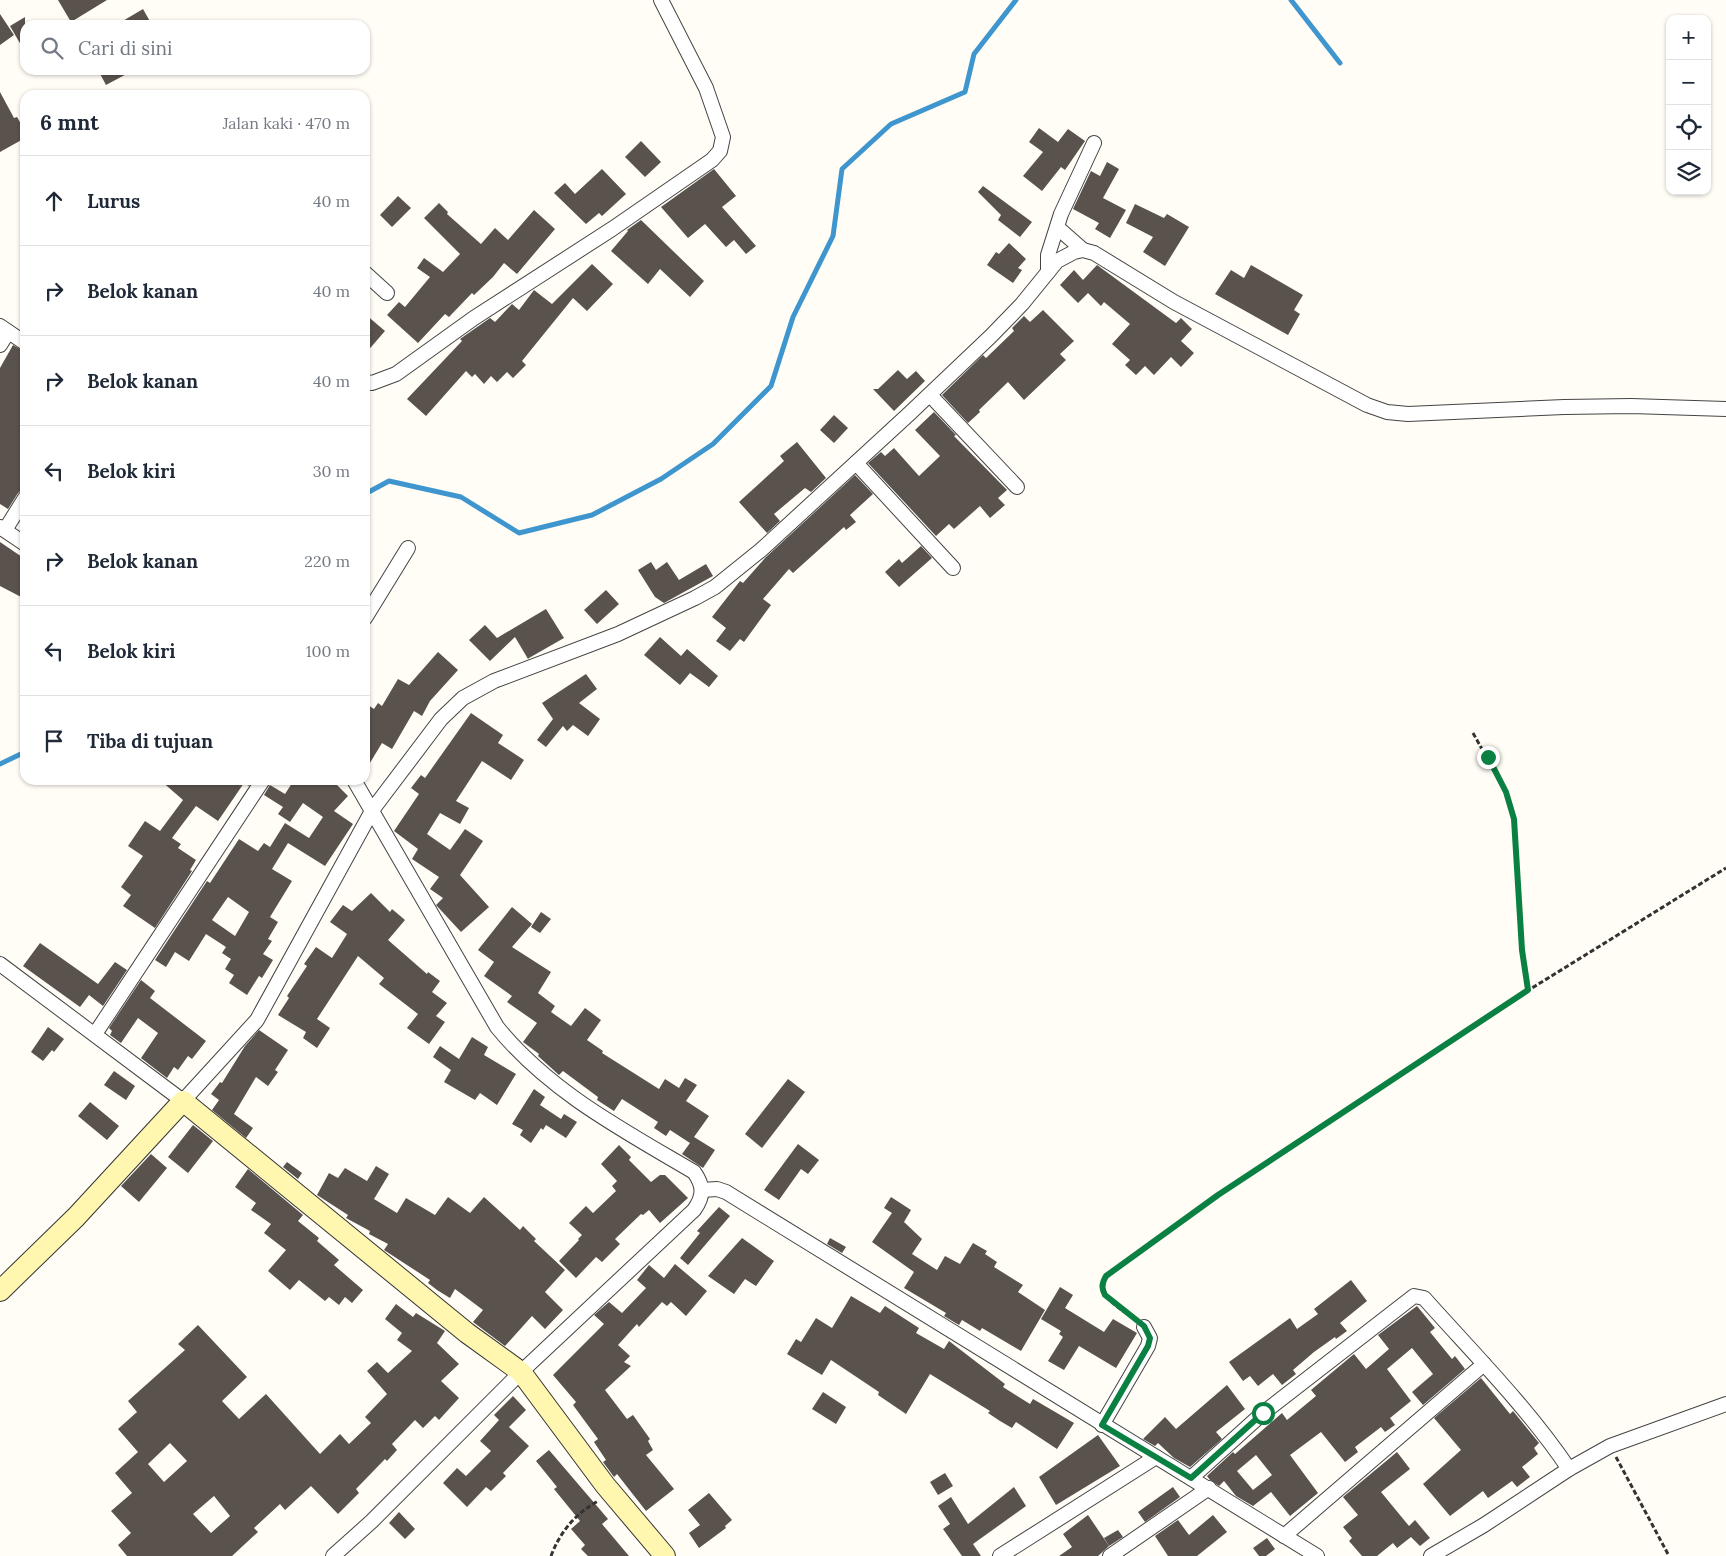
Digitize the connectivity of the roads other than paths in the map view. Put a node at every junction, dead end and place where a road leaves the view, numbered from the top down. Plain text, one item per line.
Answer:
1 (661, 0) edge
2 (1094, 143) dead end
3 (1058, 228) junction
4 (1083, 250) junction
5 (1048, 272) junction
6 (370, 278) edge
7 (387, 293) dead end
8 (4, 329) edge
9 (20, 340) edge
10 (0, 345) edge
11 (370, 383) edge
12 (930, 395) junction
13 (1726, 409) edge
14 (856, 463) junction
15 (1017, 487) dead end
16 (20, 505) edge
17 (2, 528) edge
18 (20, 541) edge
19 (408, 548) dead end
20 (954, 568) dead end
21 (370, 610) edge
22 (260, 785) edge
23 (357, 785) edge
24 (373, 809) junction
25 (0, 964) edge
26 (95, 1034) junction
27 (183, 1101) junction
28 (702, 1190) junction
29 (0, 1291) edge
30 (1144, 1326) road end
31 (1484, 1364) junction
32 (521, 1372) junction
33 (1726, 1404) edge
34 (1102, 1425) junction
35 (1156, 1457) junction
36 (1568, 1469) junction
37 (1191, 1478) junction
38 (1209, 1488) junction
39 (1284, 1536) junction
40 (333, 1556) edge
41 (666, 1556) edge
42 (1000, 1556) edge
43 (1110, 1556) edge
44 (1316, 1556) edge
45 (1431, 1556) edge

1 - 11 street
2 - 3 street
3 - 4 street
3 - 5 street
4 - 5 street
4 - 13 street
5 - 12 street
6 - 7 street
8 - 9 street
8 - 10 street
12 - 14 street
12 - 15 street
14 - 20 street
14 - 24 street
16 - 17 street
17 - 18 street
19 - 21 street
22 - 26 street
23 - 24 street
24 - 27 street
24 - 28 street
25 - 26 street
26 - 27 street
27 - 29 street
27 - 32 street
28 - 32 street
28 - 34 street
30 - 34 street
31 - 36 street
31 - 37 street
31 - 39 street
32 - 40 street
32 - 41 street
33 - 36 street
34 - 35 street
35 - 37 street
35 - 42 street
36 - 45 street
37 - 38 street
38 - 39 street
38 - 43 street
39 - 44 street

